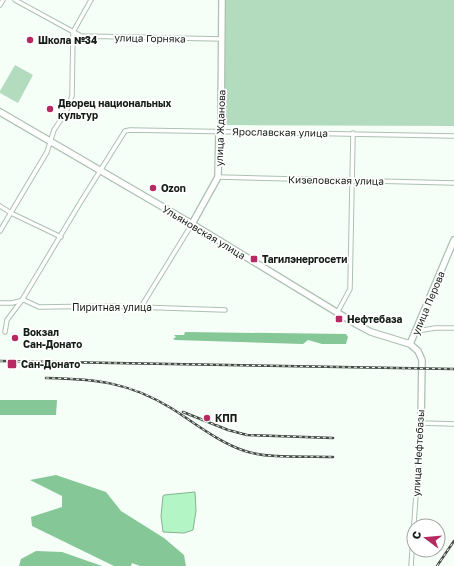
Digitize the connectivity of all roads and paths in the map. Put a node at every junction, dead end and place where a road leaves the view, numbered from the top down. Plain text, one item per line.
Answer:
1 (3, 0) edge
2 (15, 0) edge
3 (91, 0) edge
4 (222, 0) edge
5 (0, 5) edge
6 (73, 32) junction
7 (222, 39) junction
8 (0, 112) edge
9 (220, 132) junction
10 (353, 133) junction
11 (454, 136) edge
12 (51, 141) junction
13 (101, 171) junction
14 (218, 178) junction
15 (352, 180) junction
16 (454, 183) edge
17 (0, 206) edge
18 (11, 213) junction
19 (192, 224) junction
20 (0, 232) edge
21 (61, 237) junction
22 (454, 240) edge
23 (22, 300) junction
24 (0, 303) edge
25 (141, 307) junction
26 (225, 310) dead end
27 (337, 312) junction
28 (454, 328) edge
29 (417, 331) junction
30 (5, 332) dead end
31 (410, 344) junction
32 (421, 423) junction
33 (454, 424) edge
34 (410, 566) edge

1 - 5 street
2 - 6 street, улица Горняка
3 - 6 street
4 - 7 main road, улица Жданова
6 - 7 street, улица Горняка
6 - 12 street
7 - 9 main road, улица Жданова
8 - 12 main road, Ульяновская улица
9 - 10 street, Ярославская улица
9 - 13 street, Ярославская улица
9 - 14 main road, улица Жданова
10 - 11 street, Ярославская улица
10 - 15 street
12 - 13 main road, Ульяновская улица
12 - 18 street
13 - 19 main road, Ульяновская улица
13 - 21 street, Ярославская улица
14 - 15 street, Кизеловская улица
14 - 19 main road, улица Жданова
15 - 16 street, Кизеловская улица
15 - 27 street
17 - 18 street
18 - 20 street
18 - 21 street
19 - 25 street, улица Жданова
19 - 27 main road, Ульяновская улица
21 - 23 street, Ярославская улица
22 - 29 main road, улица Перова
23 - 24 street, Пиритная улица
23 - 25 street, Пиритная улица
23 - 30 street, Ярославская улица
25 - 26 street, Пиритная улица
27 - 31 main road, Ульяновская улица
28 - 29 street
29 - 31 main road, улица Перова
31 - 32 main road, улица Нефтебазы
32 - 33 street
32 - 34 street, улица Нефтебазы

